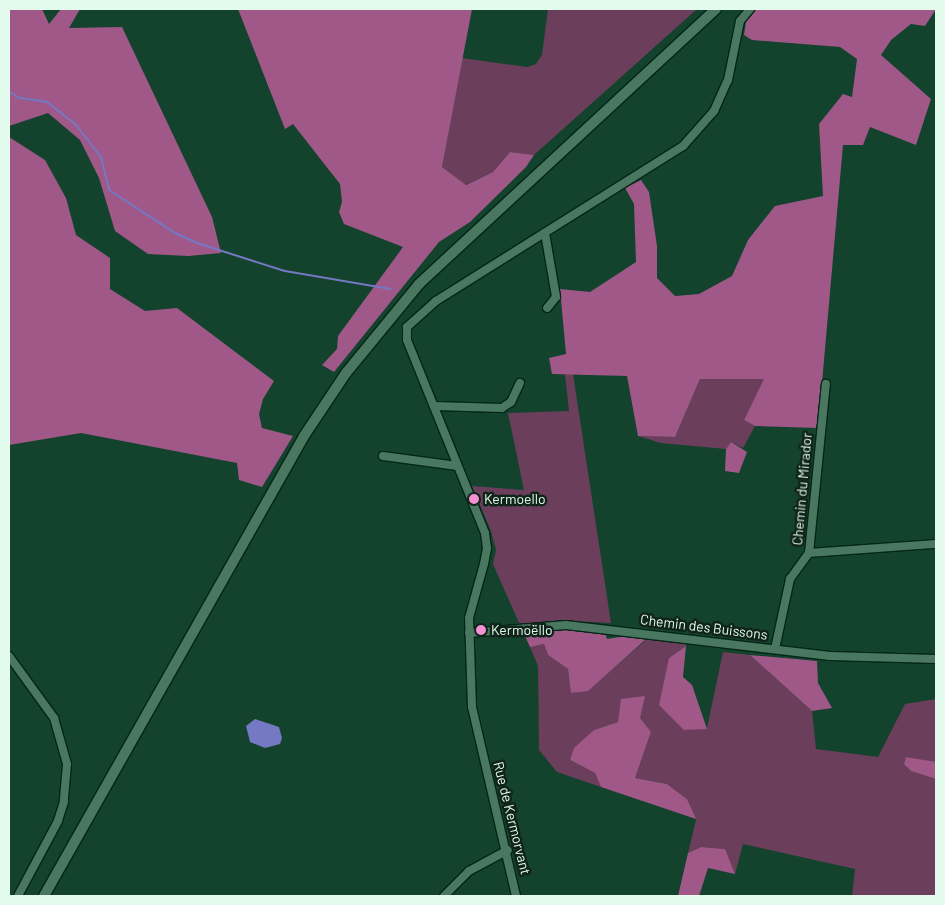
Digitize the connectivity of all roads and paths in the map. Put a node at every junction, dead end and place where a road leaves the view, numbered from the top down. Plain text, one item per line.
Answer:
1 (716, 9) edge
2 (750, 9) edge
3 (545, 233) junction
4 (547, 308) dead end
5 (520, 383) dead end
6 (826, 384) dead end
7 (435, 406) junction
8 (383, 456) dead end
9 (457, 466) junction
10 (936, 544) edge
11 (809, 553) junction
12 (469, 633) junction
13 (775, 649) junction
14 (9, 656) edge
15 (936, 659) edge
16 (508, 850) junction
17 (18, 896) edge
18 (44, 896) edge
19 (444, 896) edge
20 (516, 896) edge

1 - 18 main road
2 - 3 street, Rue de Kermorvant
3 - 4 street
3 - 7 street, Rue de Kermorvant
5 - 7 street
6 - 11 street, Chemin du Mirador
7 - 9 street, Rue de Kermorvant
8 - 9 street
9 - 12 street, Rue de Kermorvant
10 - 11 street
11 - 13 street, Chemin du Mirador
12 - 13 street, Chemin des Buissons
12 - 16 street, Rue de Kermorvant
13 - 15 street, Chemin des Buissons
14 - 17 street
16 - 19 street
16 - 20 street, Rue de Kermorvant

